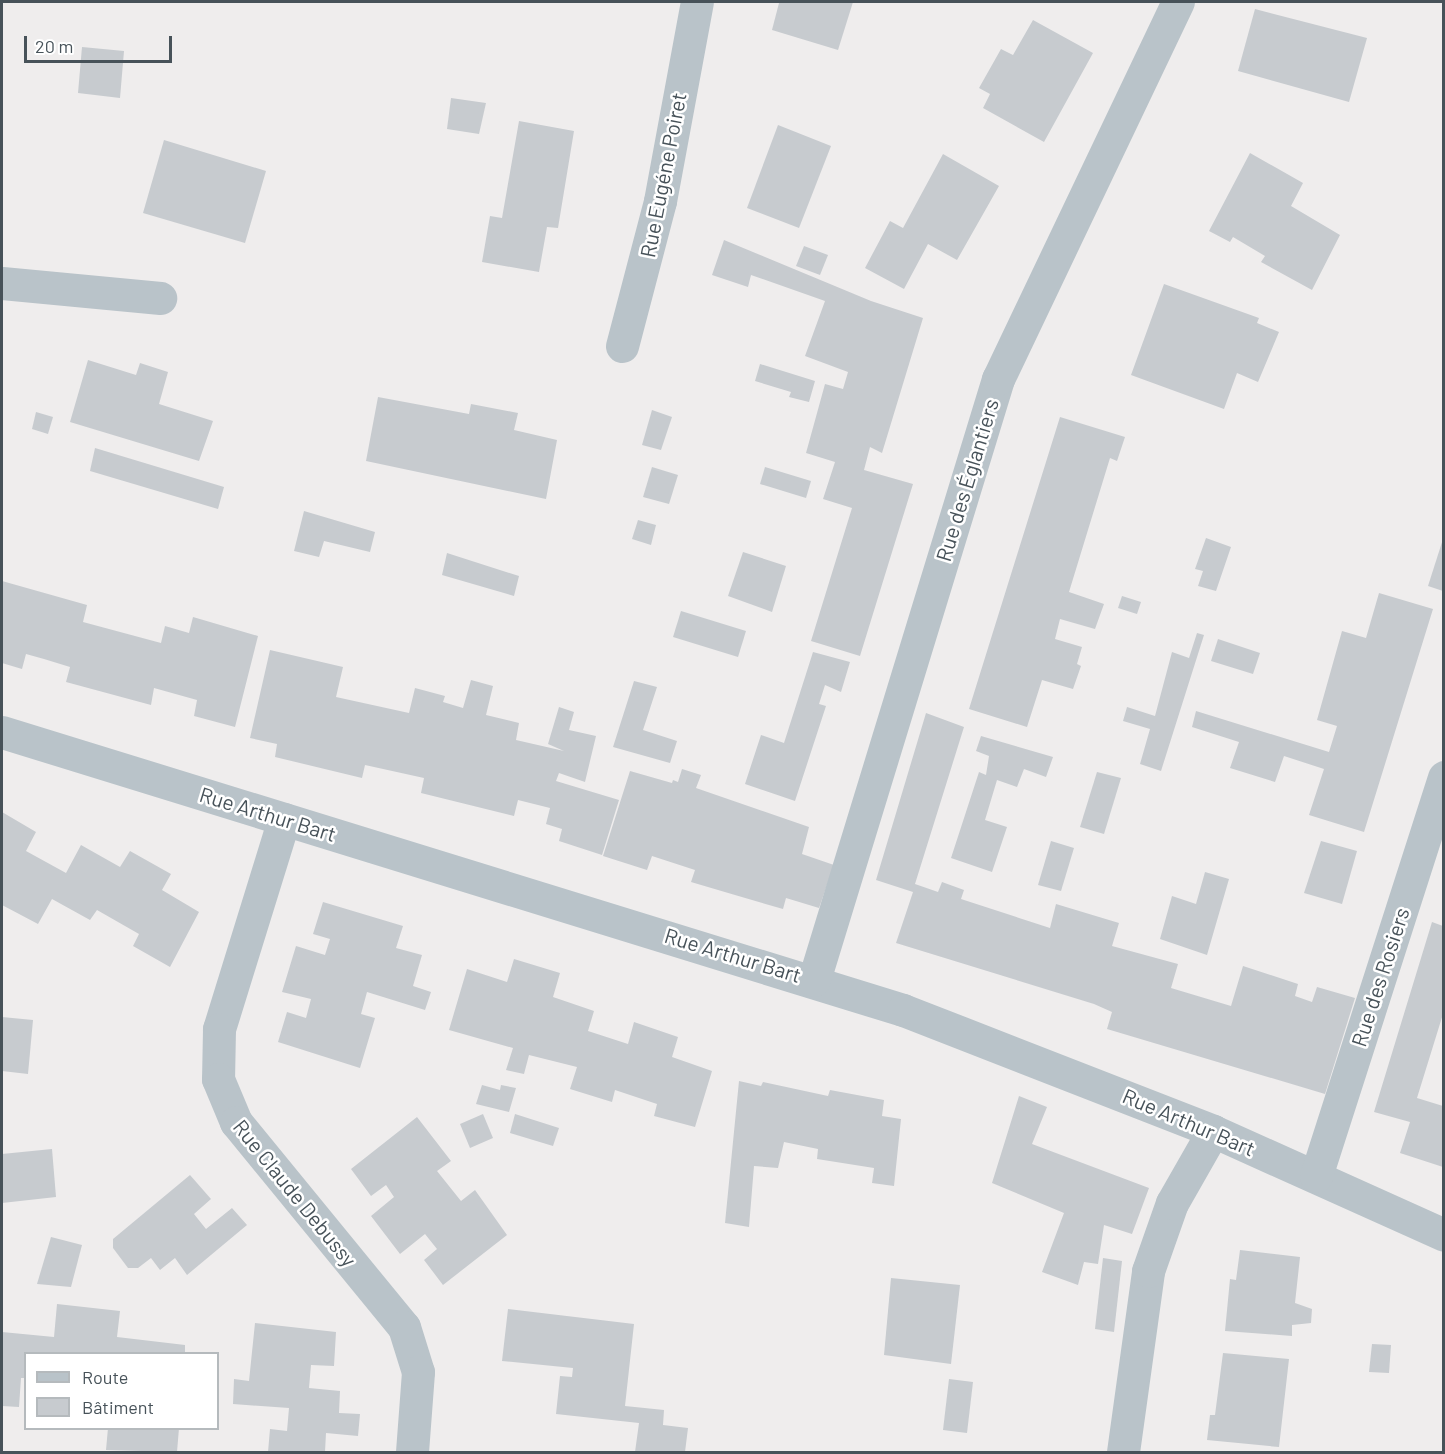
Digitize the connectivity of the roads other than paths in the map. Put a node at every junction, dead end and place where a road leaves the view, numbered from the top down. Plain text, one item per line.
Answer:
1 (697, 2) edge
2 (1178, 2) edge
3 (2, 283) edge
4 (160, 298) dead end
5 (622, 346) dead end
6 (2, 732) edge
7 (1443, 777) edge
8 (284, 819) junction
9 (814, 980) junction
10 (1213, 1131) junction
11 (1316, 1176) junction
12 (1443, 1235) edge
13 (412, 1452) edge
14 (1123, 1452) edge

1 - 5 street, Rue Eugéne Poiret
2 - 9 street, Rue des Églantiers
3 - 4 street
6 - 8 street, Rue Arthur Bart
7 - 11 street, Rue des Rosiers
8 - 9 street, Rue Arthur Bart
8 - 13 street, Rue Claude Debussy
9 - 10 street, Rue Arthur Bart
10 - 11 street, Rue Arthur Bart
10 - 14 street
11 - 12 street, Rue Arthur Bart

